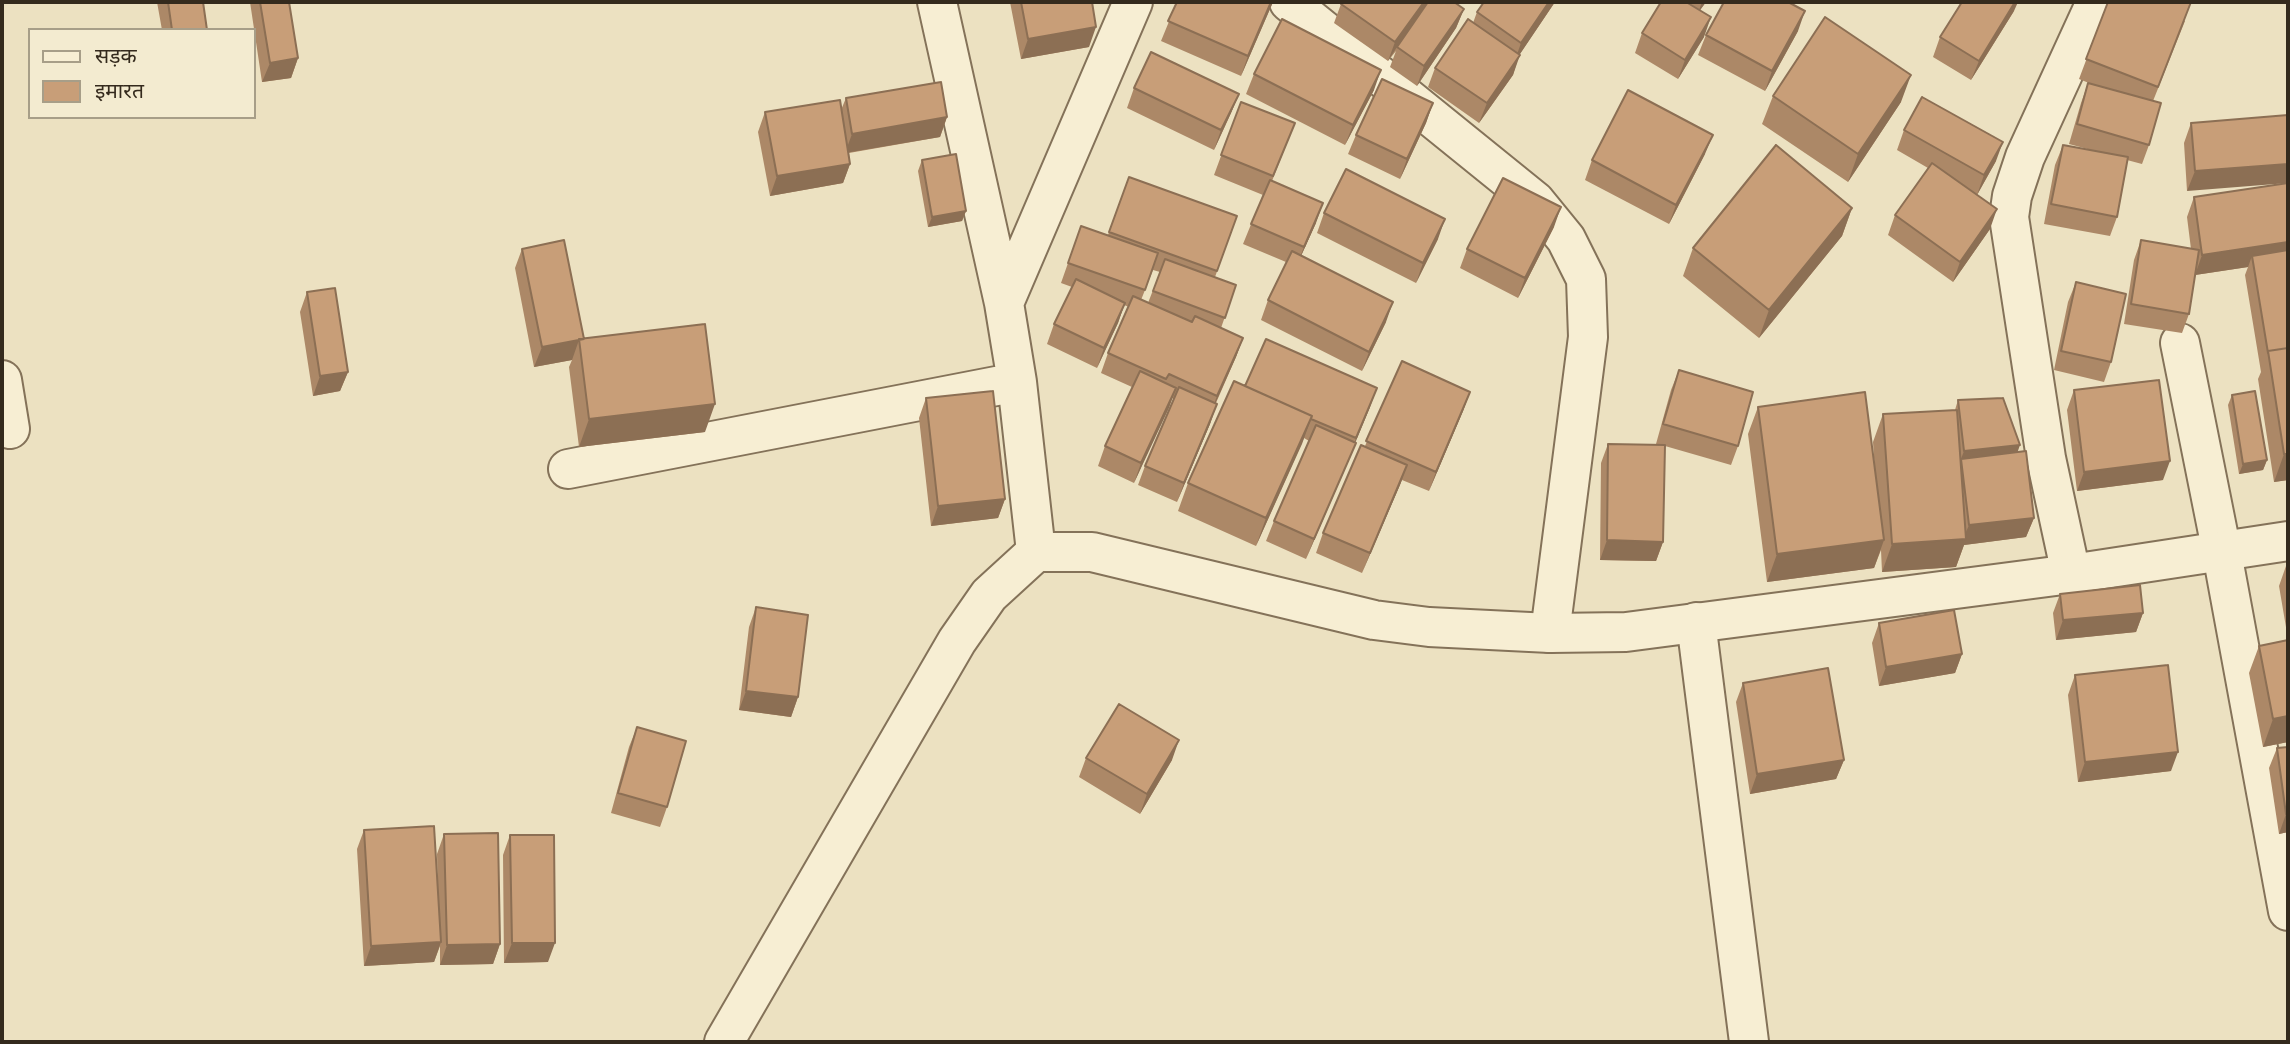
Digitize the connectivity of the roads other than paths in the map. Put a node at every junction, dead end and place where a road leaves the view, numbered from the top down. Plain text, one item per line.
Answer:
1 (937, 2) edge
2 (1133, 2) edge
3 (1289, 2) edge
4 (2096, 2) edge
5 (1004, 303) junction
6 (2180, 343) dead end
7 (2, 380) edge
8 (1017, 382) junction
9 (10, 429) dead end
10 (568, 469) dead end
11 (2288, 541) edge
12 (1036, 552) junction
13 (2222, 553) junction
14 (2071, 575) junction
15 (1696, 622) junction
16 (1550, 633) junction
17 (2288, 911) edge
18 (724, 1042) edge
19 (1749, 1042) edge

1 - 5 street
2 - 5 street
3 - 16 street
4 - 14 street
5 - 8 street
6 - 13 street
7 - 9 street
8 - 10 street
8 - 12 street
11 - 13 street
12 - 16 street
12 - 18 street
13 - 14 street
13 - 17 street
14 - 15 street
15 - 16 street
15 - 19 street

